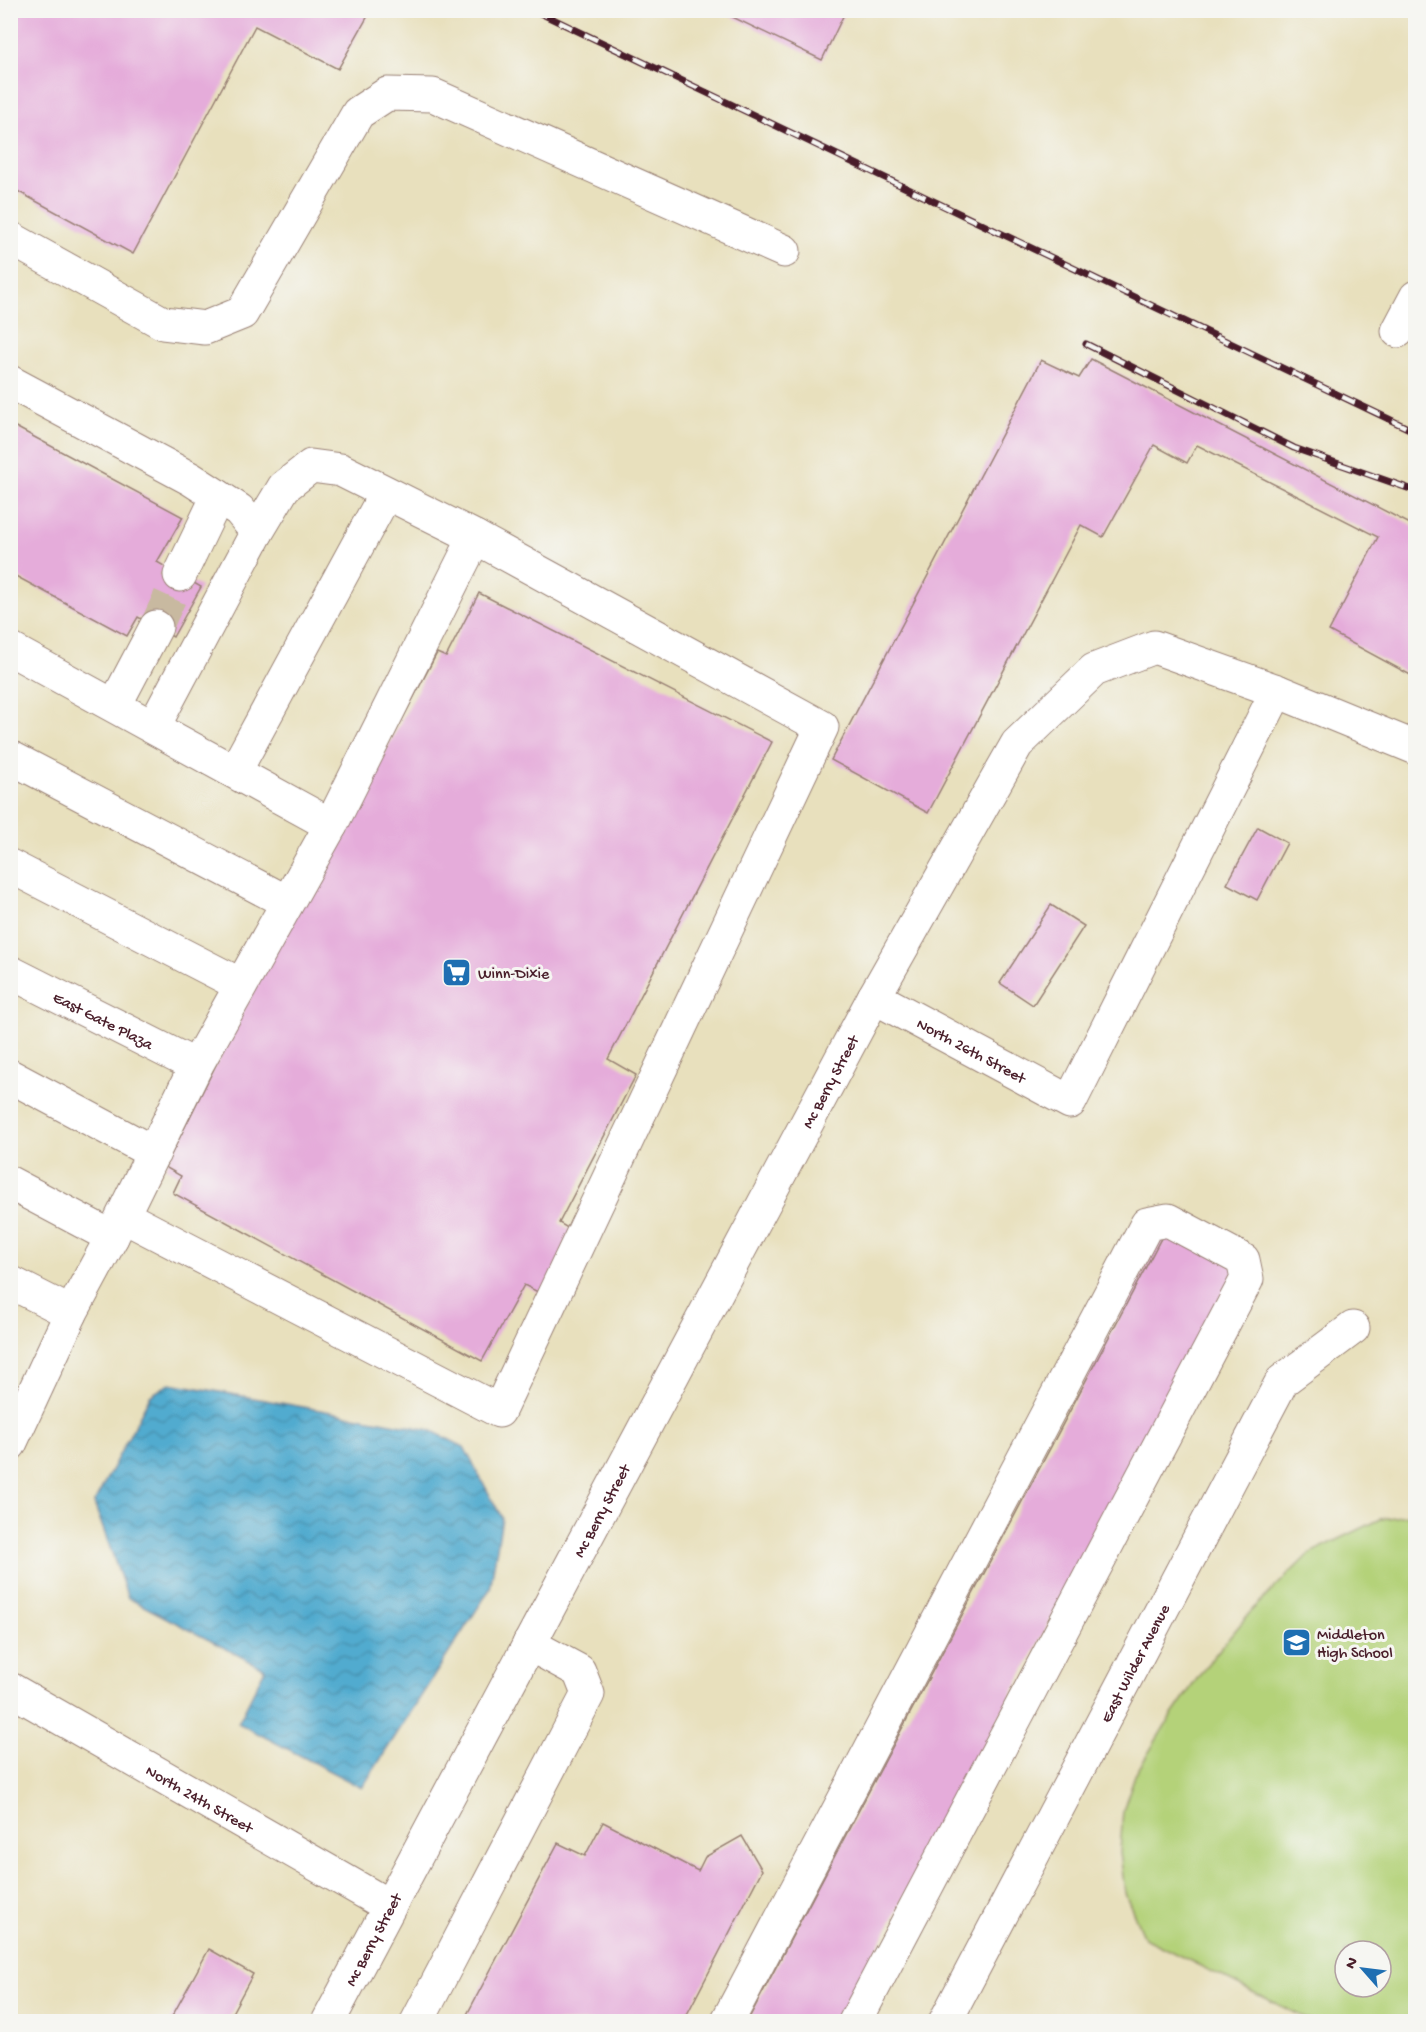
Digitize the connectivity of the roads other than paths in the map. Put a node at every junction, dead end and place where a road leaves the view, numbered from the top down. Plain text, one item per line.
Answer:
1 (10, 238) edge
2 (784, 251) dead end
3 (1416, 297) edge
4 (1398, 331) dead end
5 (10, 382) edge
6 (386, 493) junction
7 (218, 496) junction
8 (257, 532) junction
9 (475, 537) junction
10 (180, 575) tunnel mouth
11 (156, 627) tunnel mouth
12 (10, 649) edge
13 (1277, 691) junction
14 (115, 705) junction
15 (154, 726) junction
16 (1416, 748) edge
17 (10, 757) edge
18 (235, 771) junction
19 (330, 825) junction
20 (10, 866) edge
21 (287, 902) junction
22 (10, 972) edge
23 (241, 985) junction
24 (874, 997) junction
25 (196, 1066) junction
26 (10, 1076) edge
27 (154, 1153) junction
28 (10, 1183) edge
29 (117, 1226) junction
30 (10, 1282) edge
31 (71, 1313) junction
32 (1353, 1328) dead end
33 (10, 1444) edge
34 (530, 1644) junction
35 (10, 1689) edge
36 (390, 1906) junction
37 (328, 2022) edge
38 (417, 2022) edge
39 (728, 2022) edge
40 (855, 2022) edge
41 (945, 2022) edge

1 - 2 street
3 - 4 street
5 - 7 street
6 - 8 street
6 - 9 street
6 - 18 street
7 - 8 street
7 - 10 street
8 - 15 street
9 - 19 street
9 - 29 street
11 - 14 street
12 - 14 street
13 - 16 street, Mc Berry Street
13 - 24 street, Mc Berry Street
13 - 24 street, North 26th Street
14 - 15 street
15 - 18 street
17 - 21 street
18 - 19 street
19 - 21 street
20 - 23 street
21 - 23 street
22 - 25 street, East Gate Plaza
23 - 25 street
24 - 34 street, Mc Berry Street
25 - 27 street
26 - 27 street
27 - 29 street
28 - 29 street
29 - 31 street
30 - 31 street
31 - 33 street
32 - 41 street, East Wilder Avenue
34 - 36 street, Mc Berry Street
34 - 38 street
35 - 36 street, North 24th Street
36 - 37 street, Mc Berry Street
39 - 40 street

